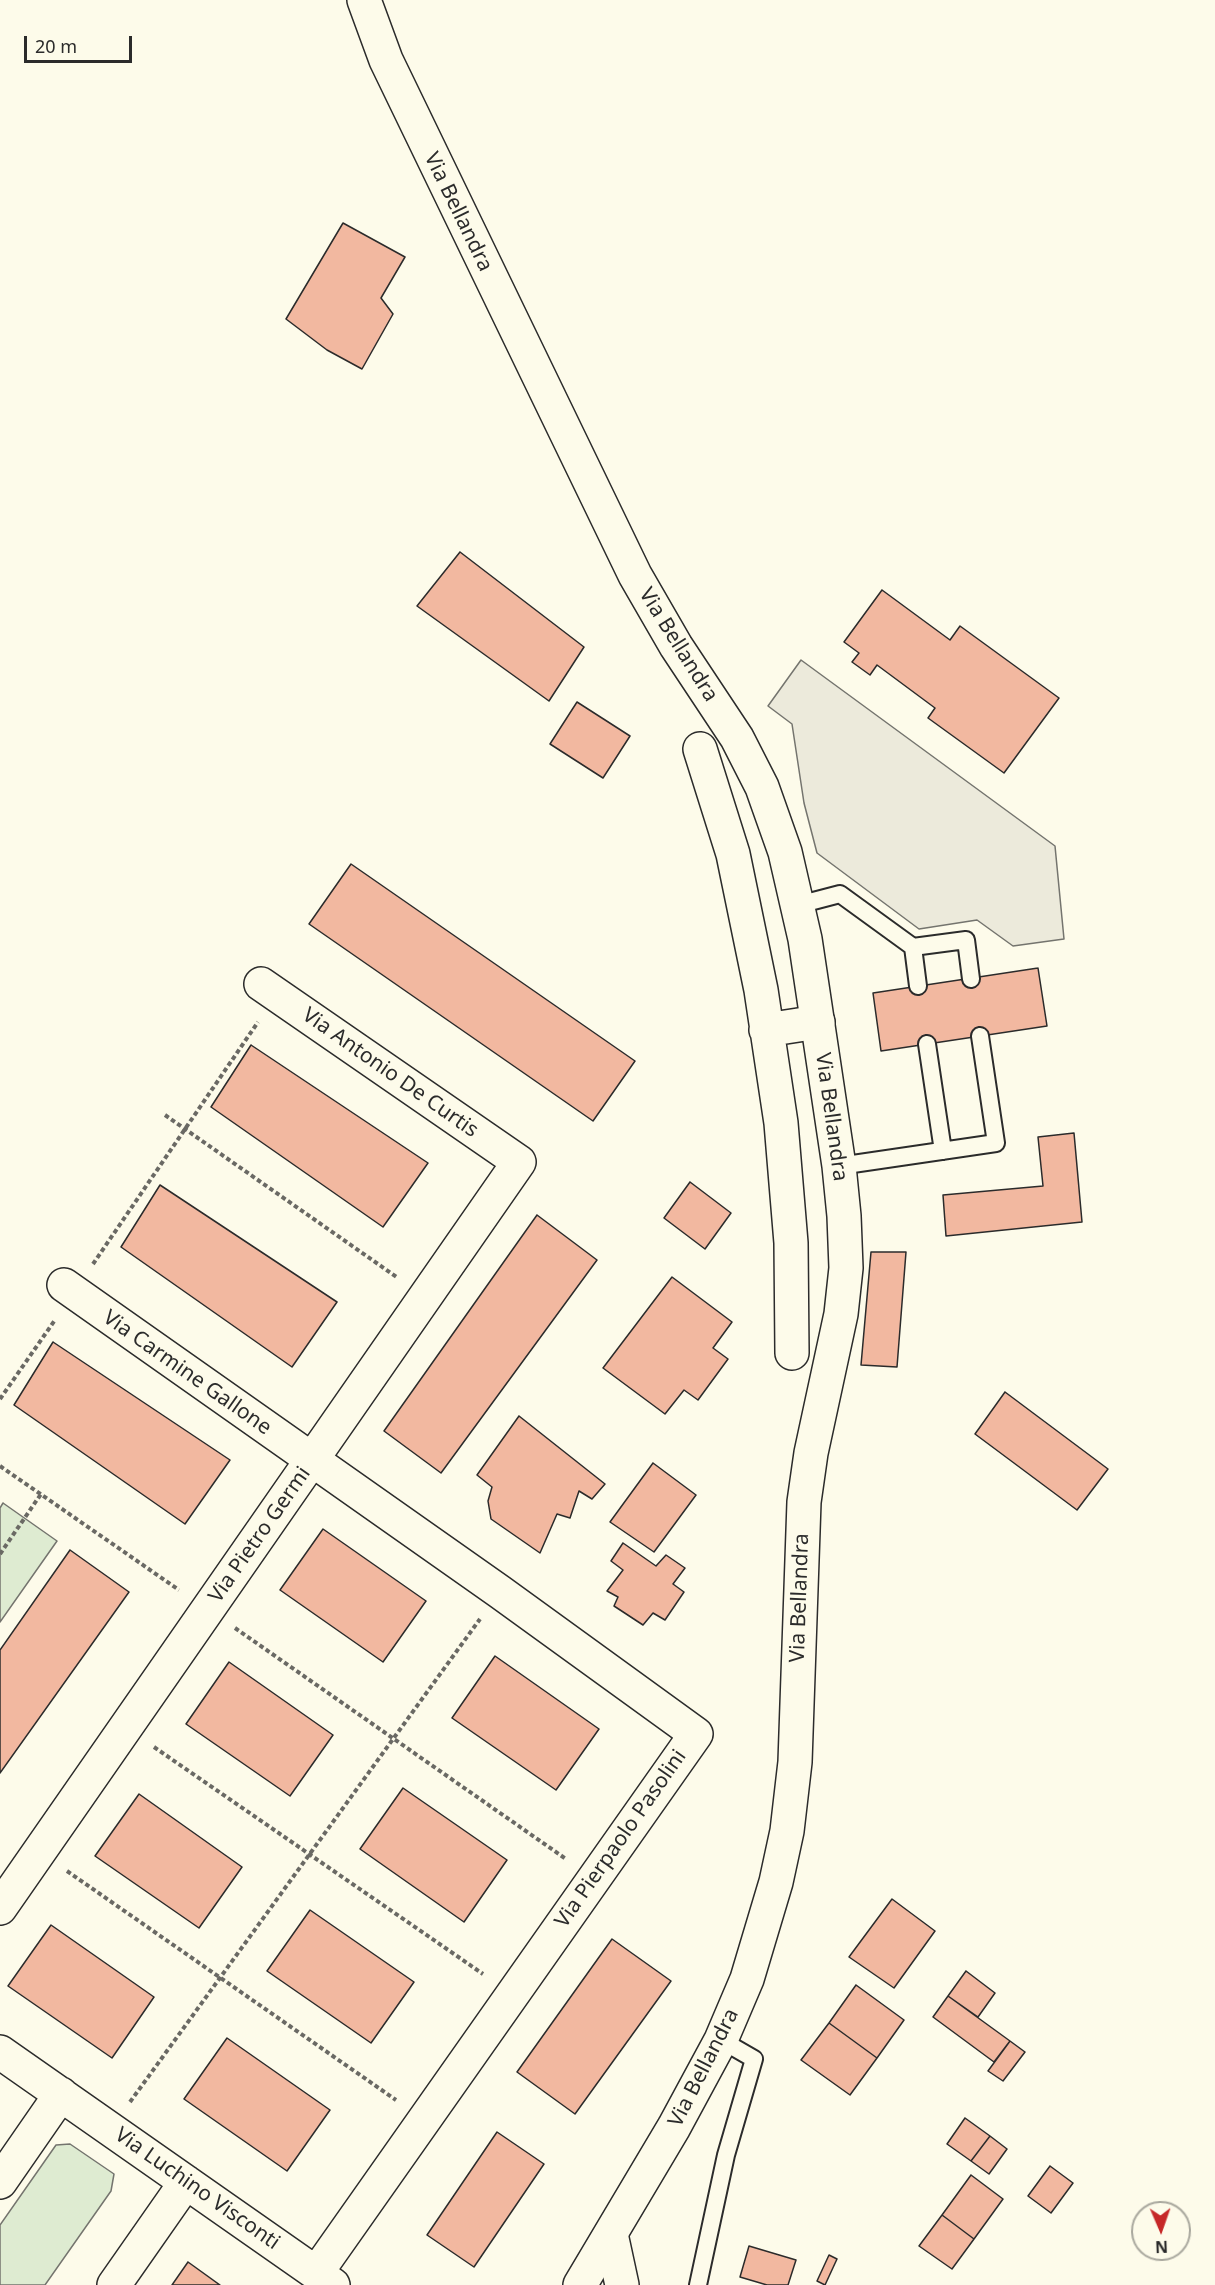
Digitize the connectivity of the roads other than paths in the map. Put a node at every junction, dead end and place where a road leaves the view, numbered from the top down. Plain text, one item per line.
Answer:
1 (364, 0) edge
2 (700, 748) dead end
3 (798, 905) junction
4 (913, 947) junction
5 (971, 979) dead end
6 (918, 986) dead end
7 (269, 989) road end
8 (818, 1022) junction
9 (766, 1030) junction
10 (980, 1036) dead end
11 (927, 1044) dead end
12 (943, 1151) junction
13 (519, 1162) joint
14 (839, 1166) junction
15 (69, 1289) road end
16 (792, 1353) dead end
17 (311, 1461) junction
18 (0, 1908) edge
19 (721, 2040) junction
20 (0, 2052) edge
21 (61, 2094) junction
22 (0, 2182) edge
23 (186, 2182) junction
24 (611, 2234) junction
25 (325, 2278) edge
26 (114, 2285) edge
27 (580, 2285) edge
28 (622, 2285) edge
29 (698, 2285) edge

1 - 3 street, Via Bellandra
2 - 9 street
3 - 4 lane
3 - 8 street, Via Bellandra
4 - 5 lane
4 - 6 lane
7 - 13 street, Via Antonio De Curtis
8 - 9 street
8 - 14 street, Via Bellandra
9 - 16 street
10 - 12 lane
11 - 12 lane
12 - 14 lane
13 - 17 street, Via Pietro Germi
14 - 19 street, Via Bellandra
15 - 17 street, Via Carmine Gallone
17 - 18 street, Via Pietro Germi
17 - 25 street, Via Pierpaolo Pasolini
19 - 24 street, Via Bellandra
19 - 29 lane
20 - 21 street, Via Luchino Visconti
21 - 22 street
21 - 23 street, Via Luchino Visconti
23 - 25 street, Via Luchino Visconti
23 - 26 street
24 - 27 street, Via Bellandra
24 - 28 street

